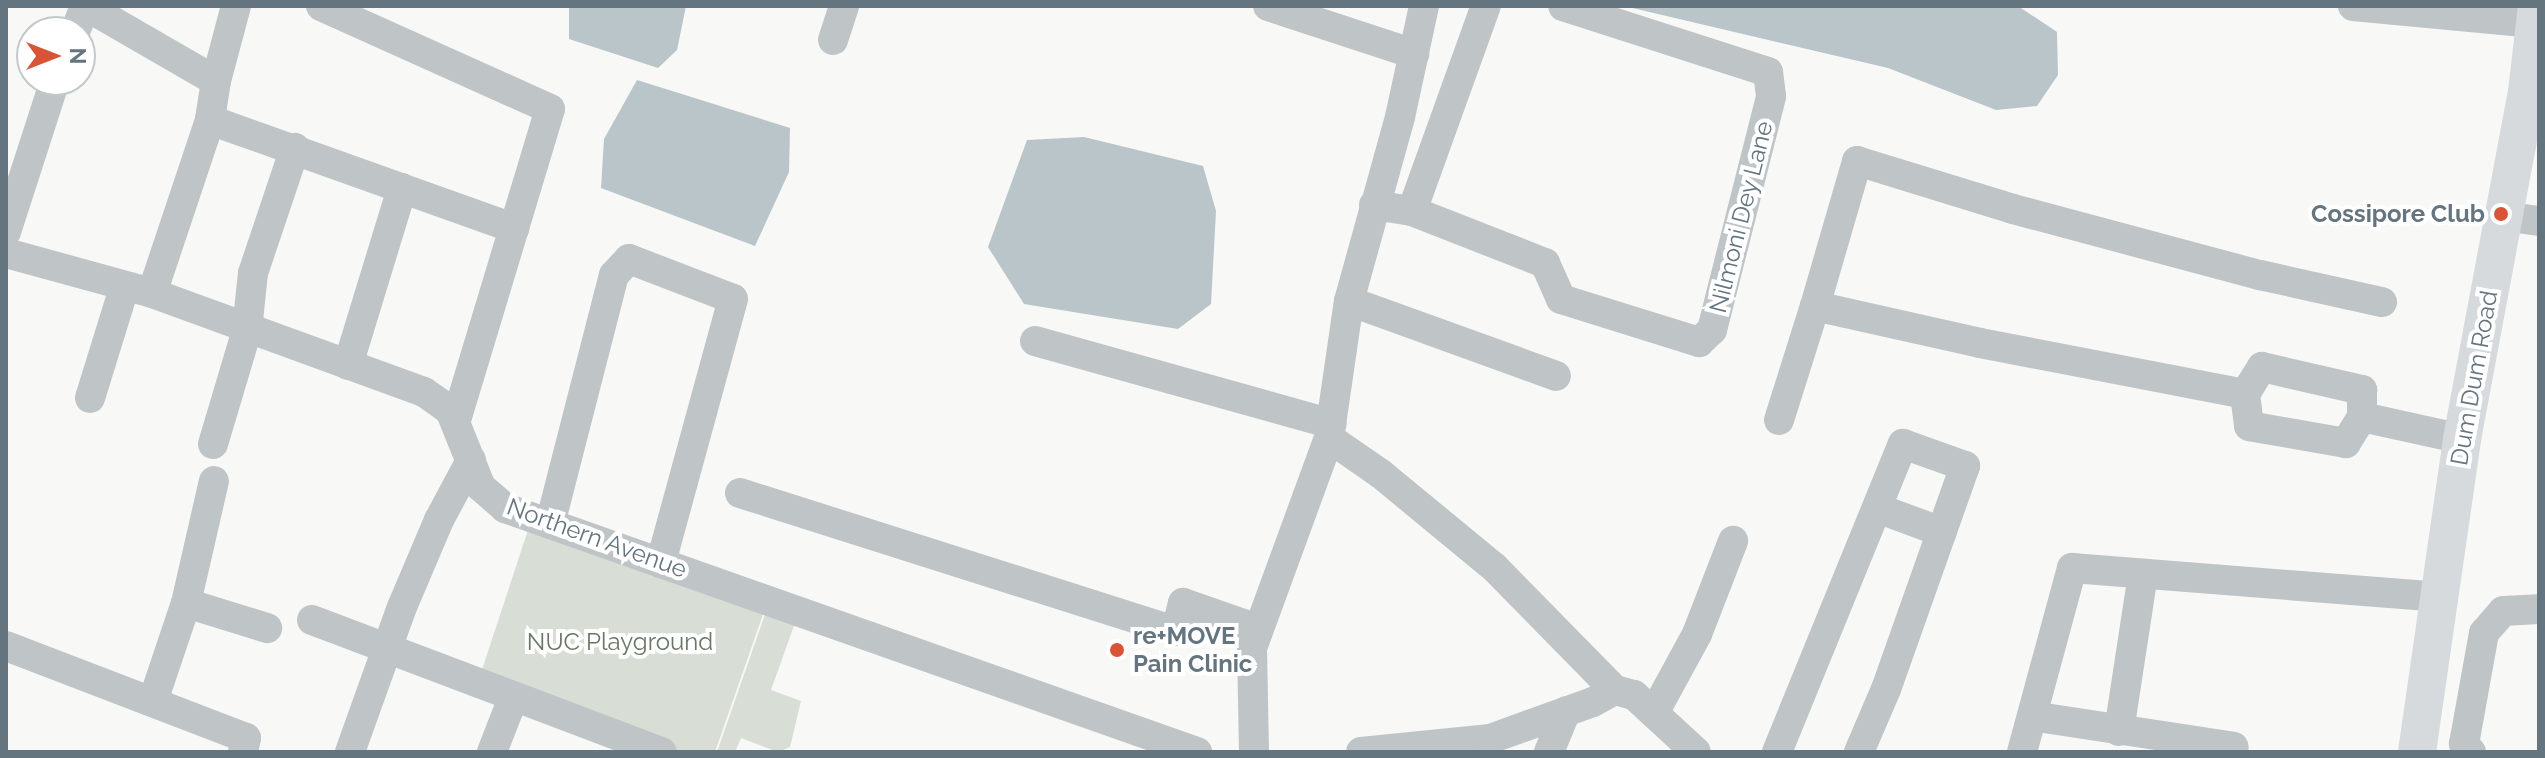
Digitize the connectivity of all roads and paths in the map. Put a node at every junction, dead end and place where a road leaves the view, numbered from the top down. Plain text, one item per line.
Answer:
1 (86, 6) edge
2 (236, 6) edge
3 (321, 6) edge
4 (844, 6) edge
5 (1268, 6) edge
6 (1424, 6) edge
7 (1486, 6) edge
8 (1563, 6) edge
9 (2353, 6) edge
10 (2536, 15) edge
11 (833, 40) dead end
12 (1414, 54) junction
13 (216, 81) junction
14 (50, 96) edge
15 (210, 120) junction
16 (295, 148) junction
17 (402, 188) junction
18 (1374, 205) junction
19 (1412, 211) junction
20 (2521, 219) edge
21 (514, 228) junction
22 (6, 232) edge
23 (6, 253) edge
24 (138, 290) junction
25 (1349, 301) junction
26 (2382, 302) dead end
27 (1815, 306) junction
28 (247, 330) junction
29 (1035, 341) dead end
30 (348, 365) junction
31 (1556, 376) dead end
32 (2245, 394) junction
33 (90, 398) dead end
34 (2362, 417) junction
35 (456, 420) junction
36 (1779, 420) dead end
37 (1331, 431) junction
38 (2462, 439) junction
39 (213, 444) dead end
40 (471, 460) junction
41 (214, 481) dead end
42 (740, 493) dead end
43 (1877, 508) junction
44 (550, 524) junction
45 (1942, 532) junction
46 (1733, 541) dead end
47 (661, 563) junction
48 (2143, 574) junction
49 (2438, 597) junction
50 (186, 603) junction
51 (2539, 609) edge
52 (312, 620) dead end
53 (267, 628) dead end
54 (1258, 629) junction
55 (6, 646) edge
56 (388, 648) junction
57 (1615, 690) junction
58 (513, 698) junction
59 (153, 701) junction
60 (1566, 711) junction
61 (1654, 713) junction
62 (2032, 716) junction
63 (2119, 731) junction
64 (2234, 747) dead end
65 (243, 752) edge
66 (350, 752) edge
67 (492, 752) edge
68 (662, 752) edge
69 (1197, 752) edge
70 (1254, 752) edge
71 (1361, 752) edge
72 (1549, 752) edge
73 (1696, 752) edge
74 (1777, 752) edge
75 (1859, 752) edge
76 (2022, 752) edge
77 (2417, 752) edge
78 (2471, 752) edge

1 - 13 street
2 - 13 street
3 - 21 street
4 - 11 street
5 - 12 street
6 - 12 street
7 - 19 street
8 - 19 street, Nilmoni Dey Lane
9 - 10 street
10 - 20 main road, Dum Dum Road
12 - 18 street
13 - 15 street
14 - 22 street
15 - 16 street
15 - 24 street
16 - 17 street
16 - 28 street
17 - 21 street
17 - 30 street
18 - 19 street, Nilmoni Dey Lane
18 - 25 street
20 - 38 main road, Dum Dum Road
21 - 35 street
23 - 24 street, Northern Avenue
24 - 28 street, Northern Avenue
24 - 33 street
25 - 31 street
25 - 37 street
26 - 27 street
27 - 32 street
27 - 36 street
28 - 30 street, Northern Avenue
28 - 39 street
29 - 37 street
30 - 35 street, Northern Avenue
32 - 34 street
32 - 34 street
34 - 38 street
35 - 40 street, Northern Avenue
37 - 54 street
37 - 57 street
38 - 49 main road, Dum Dum Road
40 - 44 street, Northern Avenue
40 - 56 street
41 - 50 street
42 - 54 street
43 - 45 street
43 - 45 street
43 - 74 street
44 - 47 street, Northern Avenue
44 - 47 street
45 - 75 street
46 - 61 street
47 - 69 street, Northern Avenue
48 - 49 street
48 - 62 street
48 - 63 street
49 - 77 main road, Dum Dum Road
50 - 53 street
50 - 59 street
51 - 78 street
52 - 56 street
54 - 70 street
55 - 59 street
56 - 58 street
56 - 66 street
57 - 60 street
57 - 61 street
58 - 67 street
58 - 68 street
59 - 65 street
60 - 71 street
60 - 72 street
61 - 73 street
62 - 63 street
62 - 76 street
63 - 64 street

